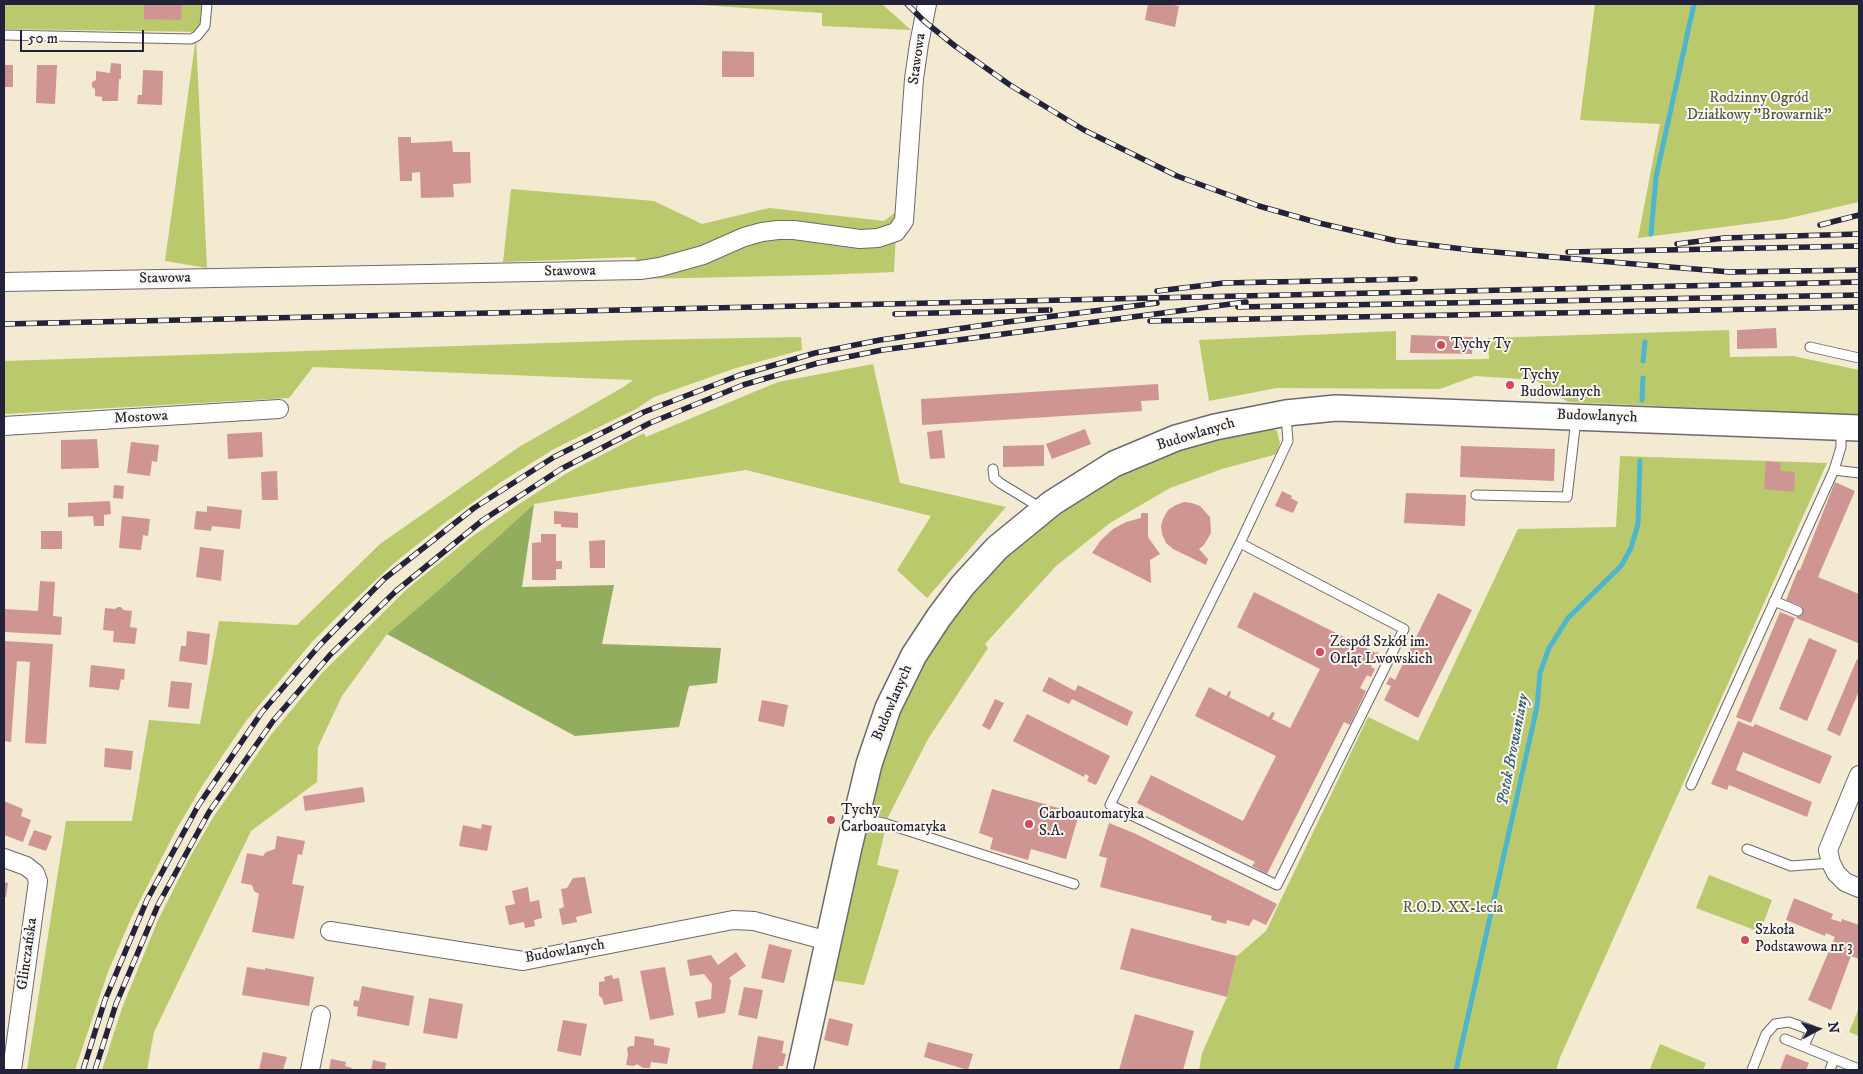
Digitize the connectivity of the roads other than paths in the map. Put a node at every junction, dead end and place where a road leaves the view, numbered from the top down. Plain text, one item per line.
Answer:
1 (207, 4) edge
2 (928, 4) edge
3 (4, 35) edge
4 (4, 282) edge
5 (1810, 347) dead end
6 (1859, 358) edge
7 (279, 409) dead end
8 (1286, 413) junction
9 (1576, 416) junction
10 (4, 426) edge
11 (1850, 428) edge
12 (993, 470) dead end
13 (1834, 470) junction
14 (1859, 473) edge
15 (1476, 495) dead end
16 (1044, 510) junction
17 (1240, 543) junction
18 (1774, 601) junction
19 (1798, 611) dead end
20 (1859, 775) edge
21 (1691, 785) dead end
22 (856, 817) junction
23 (1747, 849) dead end
24 (1830, 856) junction
25 (4, 858) edge
26 (1074, 884) dead end
27 (1859, 888) edge
28 (330, 931) dead end
29 (828, 941) junction
30 (321, 1015) dead end
31 (1784, 1038) dead end
32 (1804, 1046) junction
33 (1834, 1058) junction
34 (1859, 1069) edge
35 (12, 1070) edge
36 (310, 1070) edge
37 (800, 1070) edge
38 (1752, 1070) edge
39 (1830, 1070) edge

1 - 3 lane
2 - 4 street, Stawowa
5 - 6 lane
7 - 10 street, Mostowa
8 - 9 street, Budowlanych
8 - 16 street, Budowlanych
8 - 17 lane
9 - 11 street, Budowlanych
9 - 15 lane
11 - 13 lane
12 - 16 lane
13 - 14 lane
13 - 18 lane
16 - 22 street, Budowlanych
17 - 17 lane
18 - 19 lane
18 - 21 lane
20 - 24 street
22 - 26 lane
22 - 29 street, Budowlanych
23 - 24 lane
24 - 27 street
25 - 35 street, Glinczańska
28 - 29 street, Budowlanych
29 - 37 street, Budowlanych
30 - 36 street
31 - 32 lane
32 - 33 lane
32 - 38 lane
33 - 34 lane
33 - 39 lane

